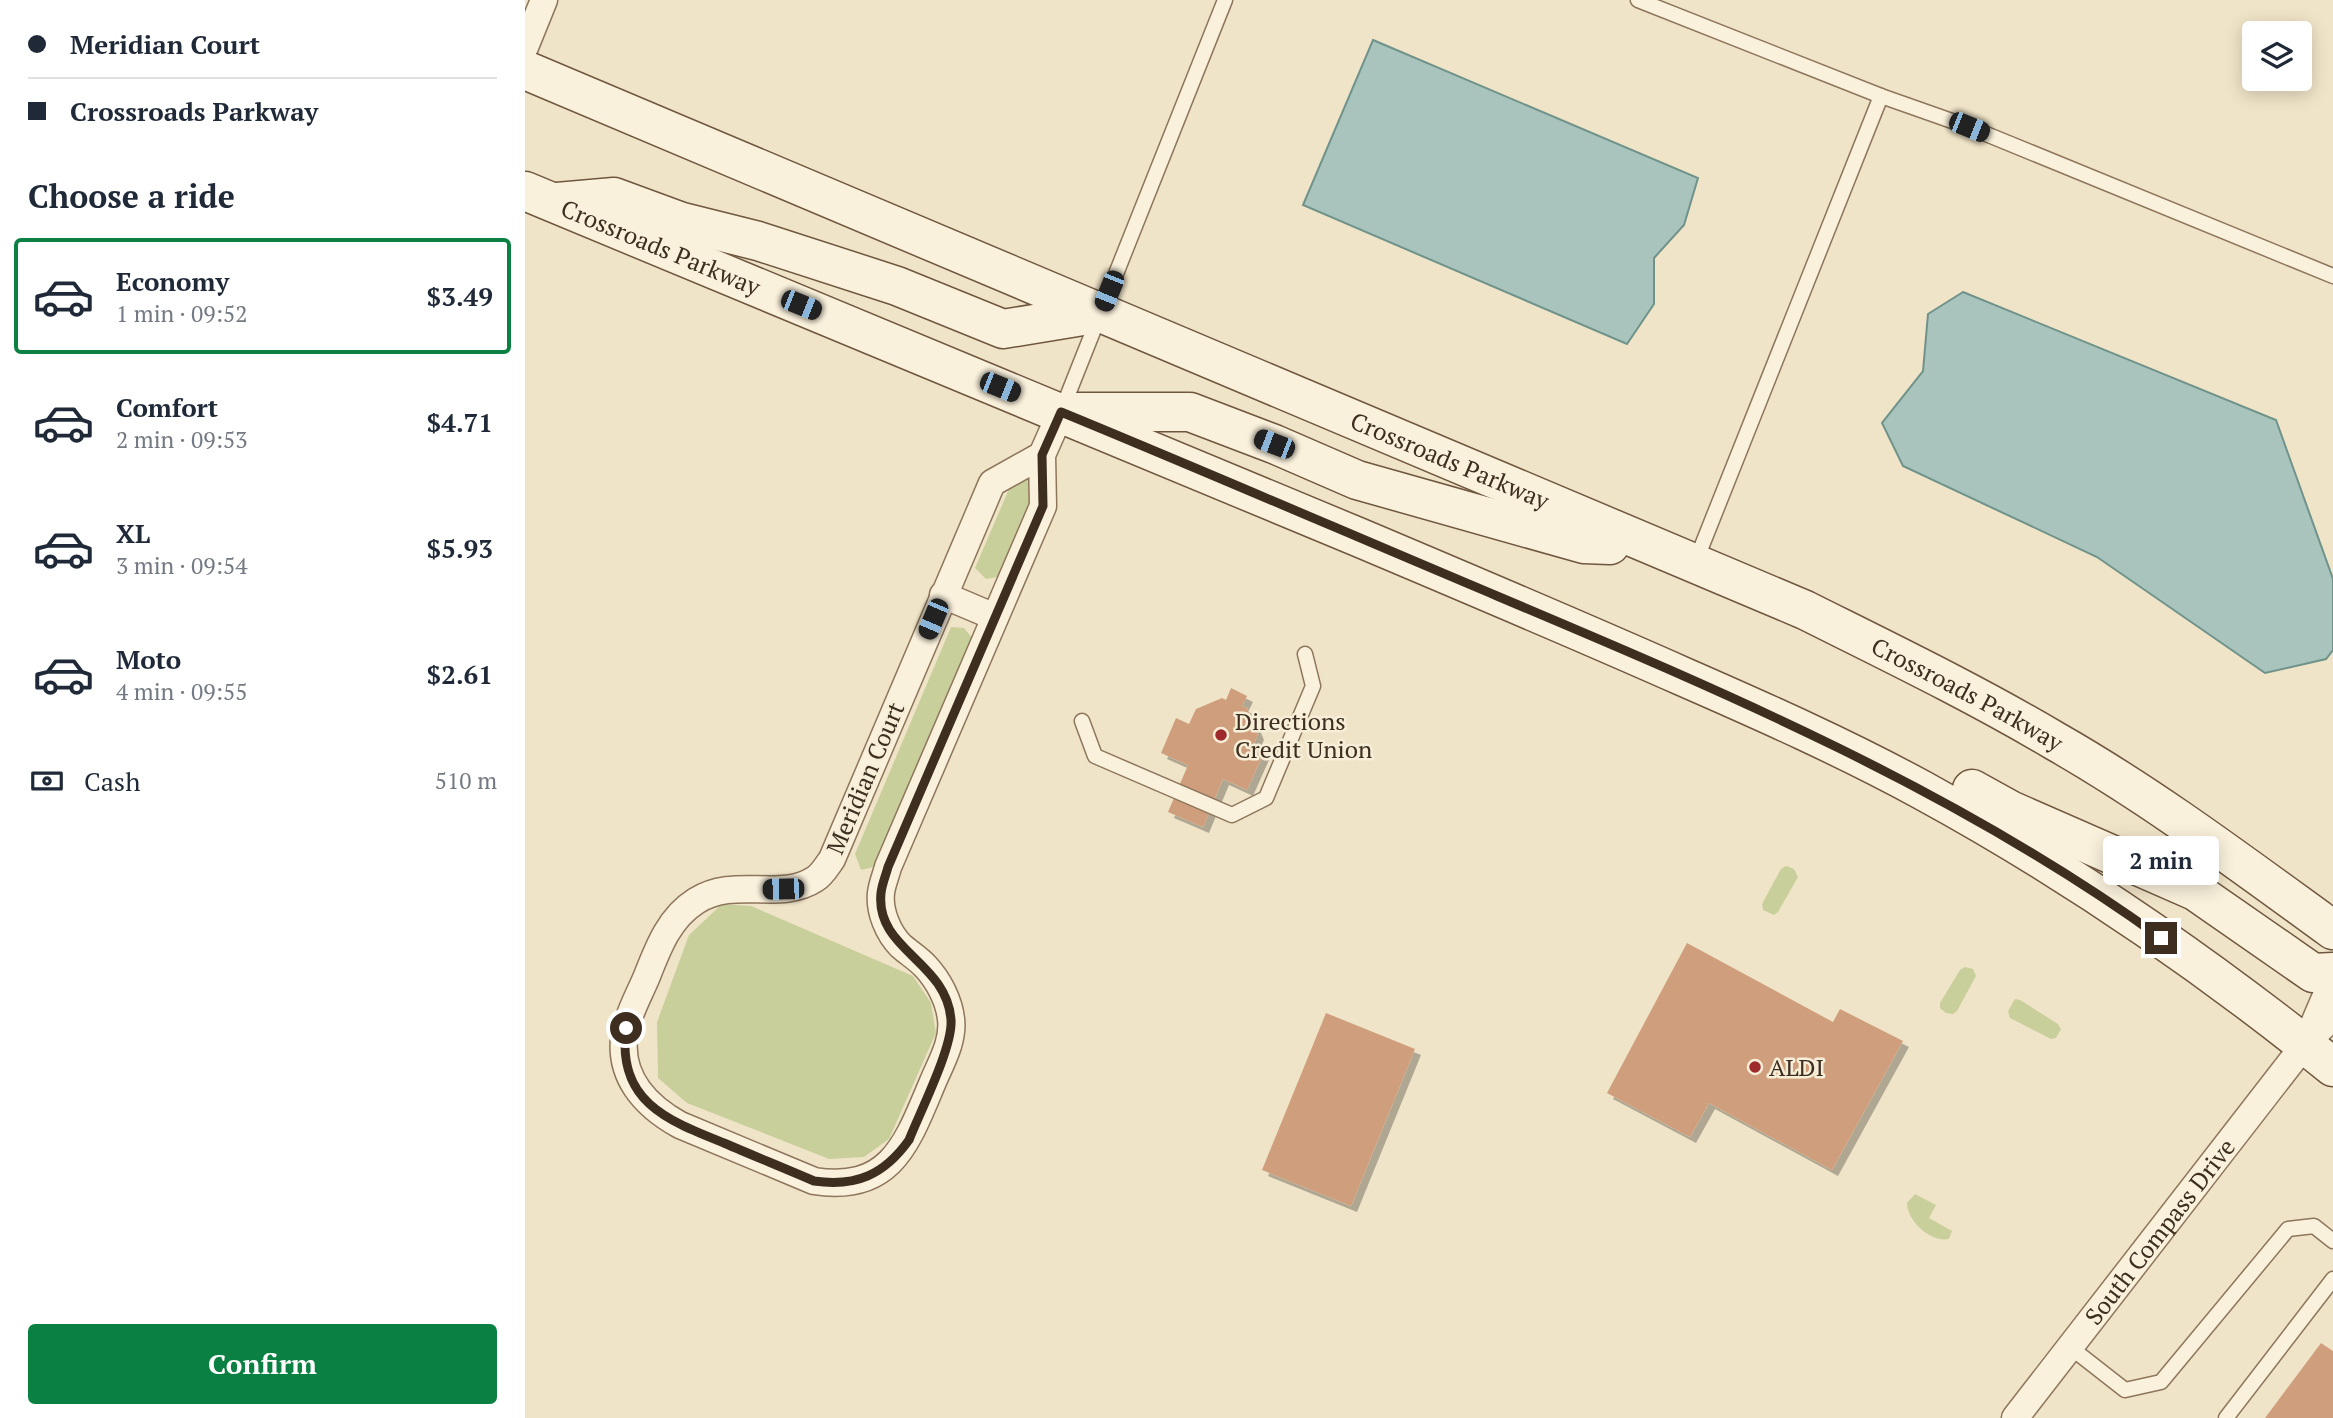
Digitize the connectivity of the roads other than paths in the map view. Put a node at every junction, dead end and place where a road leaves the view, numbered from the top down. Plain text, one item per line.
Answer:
1 (544, 0) edge
2 (1224, 0) edge
3 (1638, 0) edge
4 (525, 47) edge
5 (525, 70) edge
6 (1881, 96) junction
7 (538, 197) edge
8 (2333, 276) edge
9 (1101, 313) junction
10 (1061, 412) junction
11 (1042, 455) junction
12 (1658, 548) junction
13 (1695, 564) junction
14 (943, 595) junction
15 (995, 617) junction
16 (1305, 654) dead end
17 (1082, 721) dead end
18 (1792, 724) junction
19 (2333, 930) edge
20 (2333, 972) edge
21 (2333, 979) edge
22 (2333, 1016) edge
23 (2319, 1056) edge
24 (2333, 1241) edge
25 (2333, 1279) edge
26 (2070, 1347) junction
27 (2015, 1418) edge
28 (2226, 1418) edge

1 - 4 street
2 - 9 lane
3 - 6 lane
5 - 9 street, Crossroads Parkway
6 - 8 lane
6 - 13 lane
7 - 9 street
7 - 10 street, Crossroads Parkway
9 - 10 lane
9 - 12 street, Crossroads Parkway
10 - 11 street, Meridian Court
10 - 12 street
10 - 18 street, Crossroads Parkway
11 - 14 street, Meridian Court
11 - 15 street, Meridian Court
12 - 13 street, Crossroads Parkway
13 - 19 street, Crossroads Parkway
14 - 15 street
14 - 15 street, Meridian Court
16 - 17 lane
18 - 20 street
18 - 23 street, Crossroads Parkway
21 - 23 street, South Compass Drive
22 - 23 street, South Compass Drive
23 - 26 street, South Compass Drive
24 - 26 lane
25 - 28 lane
26 - 27 street, South Compass Drive

